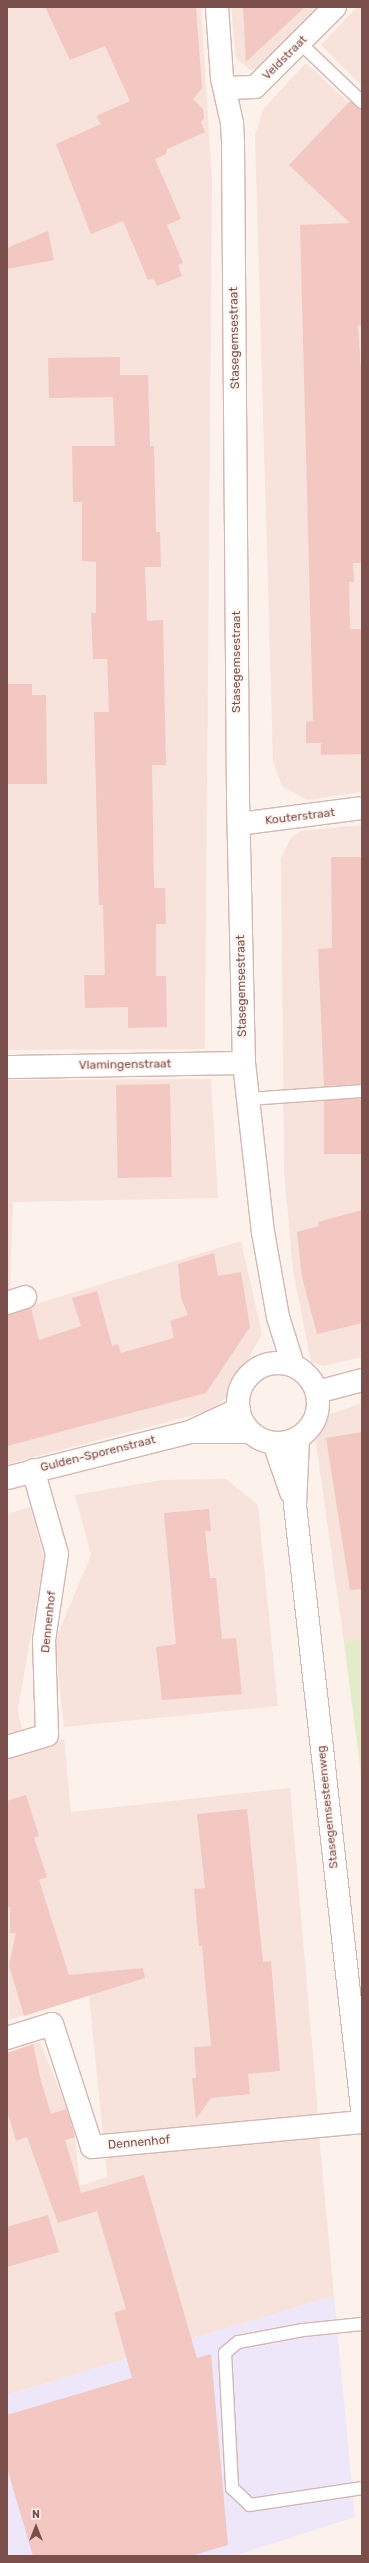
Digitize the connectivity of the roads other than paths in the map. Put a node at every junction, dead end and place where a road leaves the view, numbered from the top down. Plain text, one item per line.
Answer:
1 (217, 7) edge
2 (336, 7) edge
3 (300, 43) junction
4 (225, 88) junction
5 (362, 102) edge
6 (362, 808) edge
7 (239, 824) junction
8 (244, 1063) junction
9 (7, 1067) edge
10 (362, 1091) edge
11 (248, 1099) junction
12 (278, 1316) junction
13 (268, 1365) junction
14 (293, 1366) junction
15 (362, 1380) edge
16 (317, 1392) junction
17 (239, 1409) junction
18 (190, 1432) junction
19 (249, 1432) junction
20 (298, 1439) junction
21 (274, 1443) junction
22 (33, 1470) junction
23 (7, 1478) edge
24 (295, 1505) junction
25 (7, 1747) edge
26 (7, 2038) edge
27 (362, 2109) edge
28 (362, 2122) edge
29 (362, 2324) edge
30 (362, 2488) edge

1 - 4 street, Stasegemsestraat
2 - 3 street, Veldstraat
3 - 4 street, Veldstraat
3 - 5 lane
4 - 7 street, Stasegemsestraat
6 - 7 street, Kouterstraat
7 - 8 street, Stasegemsestraat
8 - 9 street, Vlamingenstraat
8 - 11 street, Stasegemsestraat
10 - 11 lane
11 - 12 street, Stasegemsestraat
12 - 13 street, Stasegemsestraat
12 - 14 street, Stasegemsestraat
13 - 14 street
13 - 17 street
14 - 16 street
15 - 16 street
16 - 20 street
17 - 18 street, Gulden-Sporenstraat
17 - 19 street
18 - 19 street, Gulden-Sporenstraat
18 - 22 street, Gulden-Sporenstraat
19 - 21 street
20 - 21 street
20 - 24 street, Stasegemsesteenweg
21 - 24 street, Stasegemsesteenweg
22 - 23 street, Gulden-Sporenstraat
22 - 25 street, Dennenhof
24 - 27 street, Stasegemsesteenweg
26 - 28 street, Dennenhof
29 - 30 lane

